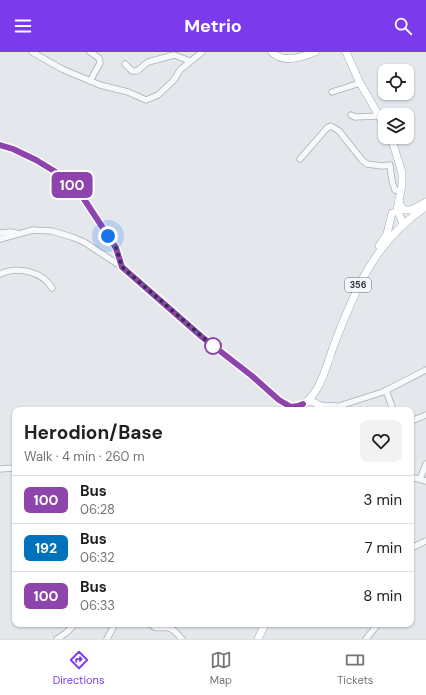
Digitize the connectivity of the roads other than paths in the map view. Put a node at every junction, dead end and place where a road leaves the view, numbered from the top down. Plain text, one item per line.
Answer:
1 (32, 52) edge
2 (90, 52) edge
3 (202, 52) edge
4 (272, 52) edge
5 (315, 52) edge
6 (346, 52) edge
7 (172, 54) edge
8 (190, 61) junction
9 (125, 64) dead end
10 (90, 81) junction
11 (360, 83) junction
12 (332, 92) dead end
13 (351, 115) dead end
14 (378, 116) joint
15 (393, 144) edge
16 (0, 145) edge
17 (300, 159) dead end
18 (400, 194) junction
19 (426, 202) edge
20 (426, 207) edge
21 (392, 213) junction
22 (402, 226) junction
23 (0, 233) edge
24 (18, 234) junction
25 (0, 239) edge
26 (122, 267) junction
27 (0, 274) edge
28 (364, 274) junction
29 (52, 288) dead end
30 (426, 370) edge
31 (320, 381) junction
32 (386, 390) junction
33 (303, 405) edge
34 (338, 406) joint
35 (289, 407) edge
36 (319, 407) edge
37 (320, 407) edge
38 (329, 407) edge
39 (392, 407) edge
40 (426, 415) edge
41 (414, 420) edge
42 (426, 464) edge
43 (12, 468) edge
44 (0, 469) edge
45 (414, 478) edge
46 (420, 479) junction
47 (426, 481) edge
48 (426, 541) edge
49 (414, 547) edge
50 (72, 627) edge
51 (113, 627) edge
52 (154, 627) edge
53 (264, 627) edge
54 (376, 627) edge
55 (57, 639) edge
56 (107, 639) edge
57 (182, 639) edge
58 (258, 639) edge
59 (366, 639) edge

1 - 10 street
2 - 10 street
3 - 8 street
4 - 5 main road
6 - 11 main road
7 - 8 street
7 - 9 street
8 - 10 street
11 - 12 street
11 - 14 main road
13 - 14 street
15 - 18 main road
16 - 26 street
17 - 18 street
18 - 19 main road
18 - 21 main road
18 - 22 main road
20 - 22 main road, 356
21 - 22 main road
21 - 28 main road
22 - 28 main road, 356
23 - 24 street
24 - 25 street
24 - 26 street
26 - 35 street
27 - 29 street
28 - 31 main road, 356
30 - 32 street
31 - 33 main road, 356
31 - 37 main road, 356
32 - 34 street
32 - 39 street
33 - 36 main road
34 - 38 street
40 - 41 street
42 - 46 street
43 - 44 street
45 - 46 street
46 - 47 street
48 - 49 street
50 - 55 street
51 - 56 street
52 - 57 street
53 - 58 main road
54 - 59 street

